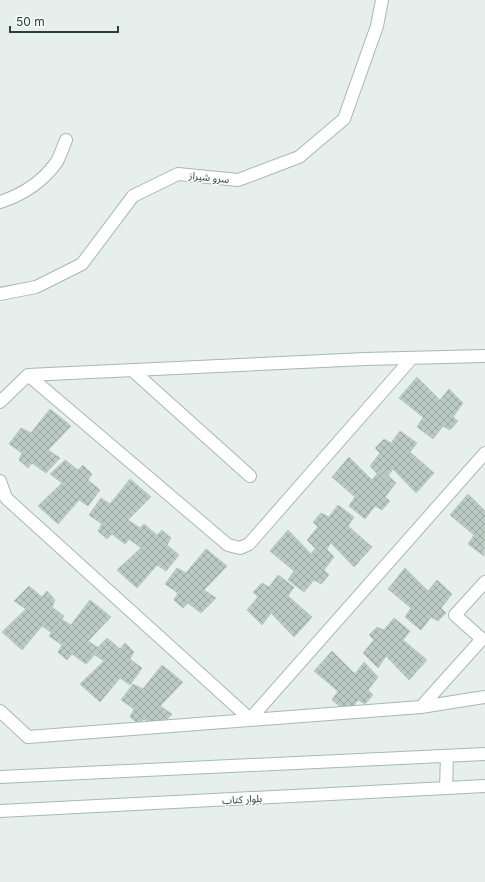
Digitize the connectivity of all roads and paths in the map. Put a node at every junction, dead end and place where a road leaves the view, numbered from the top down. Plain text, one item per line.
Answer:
1 (382, 0) edge
2 (66, 140) dead end
3 (0, 202) edge
4 (0, 294) edge
5 (485, 356) edge
6 (412, 358) junction
7 (132, 370) junction
8 (28, 375) junction
9 (0, 402) edge
10 (485, 453) edge
11 (250, 476) dead end
12 (0, 481) edge
13 (485, 582) edge
14 (485, 697) edge
15 (421, 707) junction
16 (0, 711) edge
17 (250, 719) junction
18 (485, 754) edge
19 (447, 756) junction
20 (0, 777) edge
21 (485, 786) edge
22 (446, 788) junction
23 (0, 811) edge

1 - 4 street, سرو شیراز
2 - 3 street
5 - 6 street
6 - 7 street
6 - 8 street
7 - 8 street
7 - 11 street
8 - 9 street
10 - 17 street
12 - 17 street
13 - 15 street
14 - 15 street
15 - 17 street
16 - 17 street
18 - 19 street
19 - 20 street
19 - 22 street
21 - 22 street, بلوار کتاب
22 - 23 street, بلوار کتاب

